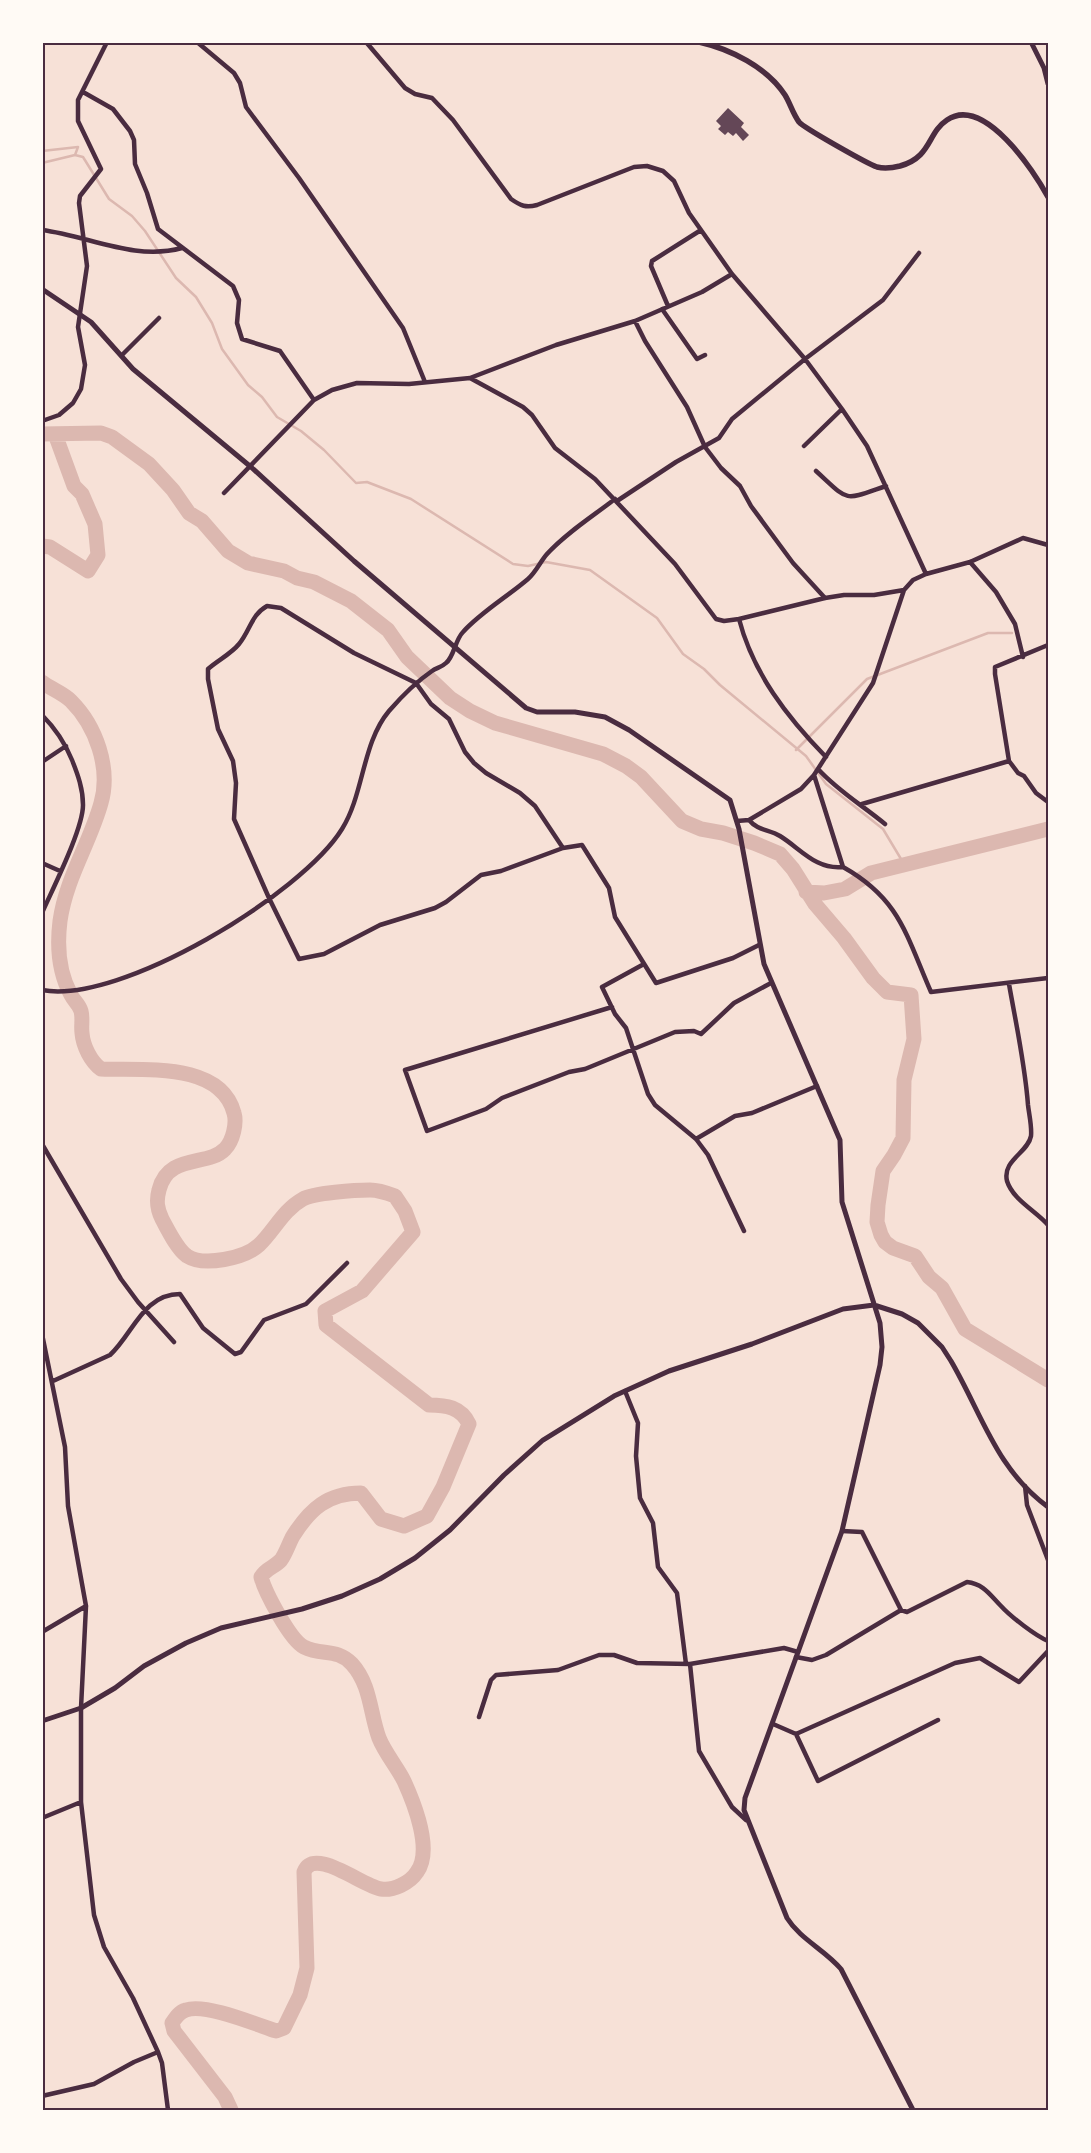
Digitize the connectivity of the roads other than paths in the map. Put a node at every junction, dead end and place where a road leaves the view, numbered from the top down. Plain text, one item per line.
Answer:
1 (107, 42) edge
2 (197, 42) edge
3 (366, 42) edge
4 (699, 42) edge
5 (1031, 42) edge
6 (1048, 84) edge
7 (84, 92) junction
8 (1048, 197) edge
9 (42, 230) edge
10 (701, 230) junction
11 (85, 240) junction
12 (182, 248) junction
13 (919, 253) dead end
14 (732, 274) junction
15 (42, 289) edge
16 (668, 306) junction
17 (662, 308) junction
18 (80, 315) junction
19 (159, 318) dead end
20 (635, 321) junction
21 (705, 355) dead end
22 (122, 356) junction
23 (805, 359) junction
24 (470, 378) junction
25 (425, 382) junction
26 (314, 400) junction
27 (842, 409) junction
28 (42, 421) edge
29 (804, 446) dead end
30 (705, 447) junction
31 (250, 466) junction
32 (816, 471) dead end
33 (886, 486) junction
34 (224, 493) dead end
35 (616, 500) junction
36 (1048, 545) edge
37 (970, 562) junction
38 (926, 574) junction
39 (904, 590) junction
40 (825, 598) junction
41 (738, 619) junction
42 (455, 645) junction
43 (1048, 645) edge
44 (1023, 657) junction
45 (418, 682) junction
46 (42, 715) edge
47 (66, 746) junction
48 (826, 757) junction
49 (1009, 761) junction
50 (42, 762) edge
51 (818, 768) junction
52 (814, 775) junction
53 (1048, 802) edge
54 (862, 804) junction
55 (749, 820) junction
56 (737, 821) junction
57 (885, 824) dead end
58 (563, 848) junction
59 (42, 863) edge
60 (843, 866) junction
61 (60, 871) junction
62 (269, 898) junction
63 (42, 913) edge
64 (759, 945) junction
65 (644, 964) junction
66 (1048, 978) edge
67 (772, 983) junction
68 (1009, 984) junction
69 (42, 990) edge
70 (612, 1007) junction
71 (634, 1050) junction
72 (817, 1086) junction
73 (696, 1139) junction
74 (42, 1144) edge
75 (1048, 1225) edge
76 (744, 1231) dead end
77 (347, 1263) dead end
78 (874, 1305) junction
79 (145, 1310) junction
80 (42, 1334) edge
81 (174, 1342) dead end
82 (53, 1381) junction
83 (625, 1391) junction
84 (1025, 1486) junction
85 (1048, 1507) edge
86 (842, 1531) junction
87 (1048, 1560) edge
88 (86, 1606) junction
89 (901, 1610) junction
90 (42, 1632) edge
91 (1048, 1641) edge
92 (1048, 1651) edge
93 (797, 1654) junction
94 (688, 1664) junction
95 (81, 1708) junction
96 (479, 1717) dead end
97 (938, 1720) dead end
98 (42, 1721) edge
99 (773, 1724) junction
100 (796, 1734) junction
101 (81, 1802) junction
102 (42, 1818) edge
103 (746, 1820) junction
104 (158, 2052) junction
105 (42, 2096) edge
106 (168, 2110) edge
107 (913, 2110) edge

1 - 7 street
2 - 25 street
3 - 10 street
4 - 8 main road
5 - 6 street
7 - 11 street
7 - 12 street
9 - 11 street
10 - 14 street
10 - 16 street
11 - 12 street
11 - 18 street
12 - 26 street
13 - 23 street
14 - 16 street
14 - 23 street
15 - 18 street
16 - 17 street
17 - 20 street
17 - 21 street
18 - 22 street
18 - 28 street
19 - 22 street
20 - 24 street
20 - 30 street
22 - 31 street
23 - 27 street
23 - 30 street
24 - 25 street
24 - 35 street
25 - 26 street
26 - 31 street
27 - 29 street
27 - 33 street
30 - 35 street
30 - 40 street
31 - 34 street
31 - 42 street
32 - 33 street
33 - 38 street
35 - 41 street
35 - 42 street
36 - 37 street
37 - 38 street
37 - 44 street
38 - 39 street
39 - 40 street
39 - 48 street
40 - 41 street
41 - 48 street
42 - 45 street
42 - 56 street
43 - 44 street
44 - 49 street
45 - 58 street
45 - 62 street
45 - 62 street
46 - 47 street
47 - 50 street
47 - 61 street
48 - 51 street
49 - 53 street
49 - 54 street
51 - 52 street
51 - 54 street
52 - 55 street
52 - 60 street
54 - 57 street
55 - 56 street
55 - 60 street
56 - 64 street
58 - 62 street
58 - 65 street
59 - 61 street
60 - 68 street
61 - 63 street
62 - 69 street
64 - 65 street
64 - 67 street
65 - 70 street
66 - 68 street
67 - 71 street
67 - 72 street
68 - 75 street
70 - 71 street
70 - 71 street
71 - 73 street
72 - 73 street
72 - 78 street
73 - 76 street
74 - 79 street
77 - 79 street
78 - 83 street
78 - 84 street
78 - 86 street
79 - 81 street
79 - 82 street
80 - 82 street
82 - 88 street
83 - 94 street
83 - 95 street
84 - 85 street
84 - 87 street
86 - 89 street
86 - 93 street
88 - 90 street
88 - 95 street
89 - 91 street
89 - 93 street
92 - 100 street
93 - 94 street
93 - 99 street
94 - 96 street
94 - 103 street
95 - 98 street
95 - 101 street
97 - 100 street
99 - 100 street
99 - 103 street
101 - 102 street
101 - 104 street
103 - 107 street
104 - 105 street
104 - 106 street

